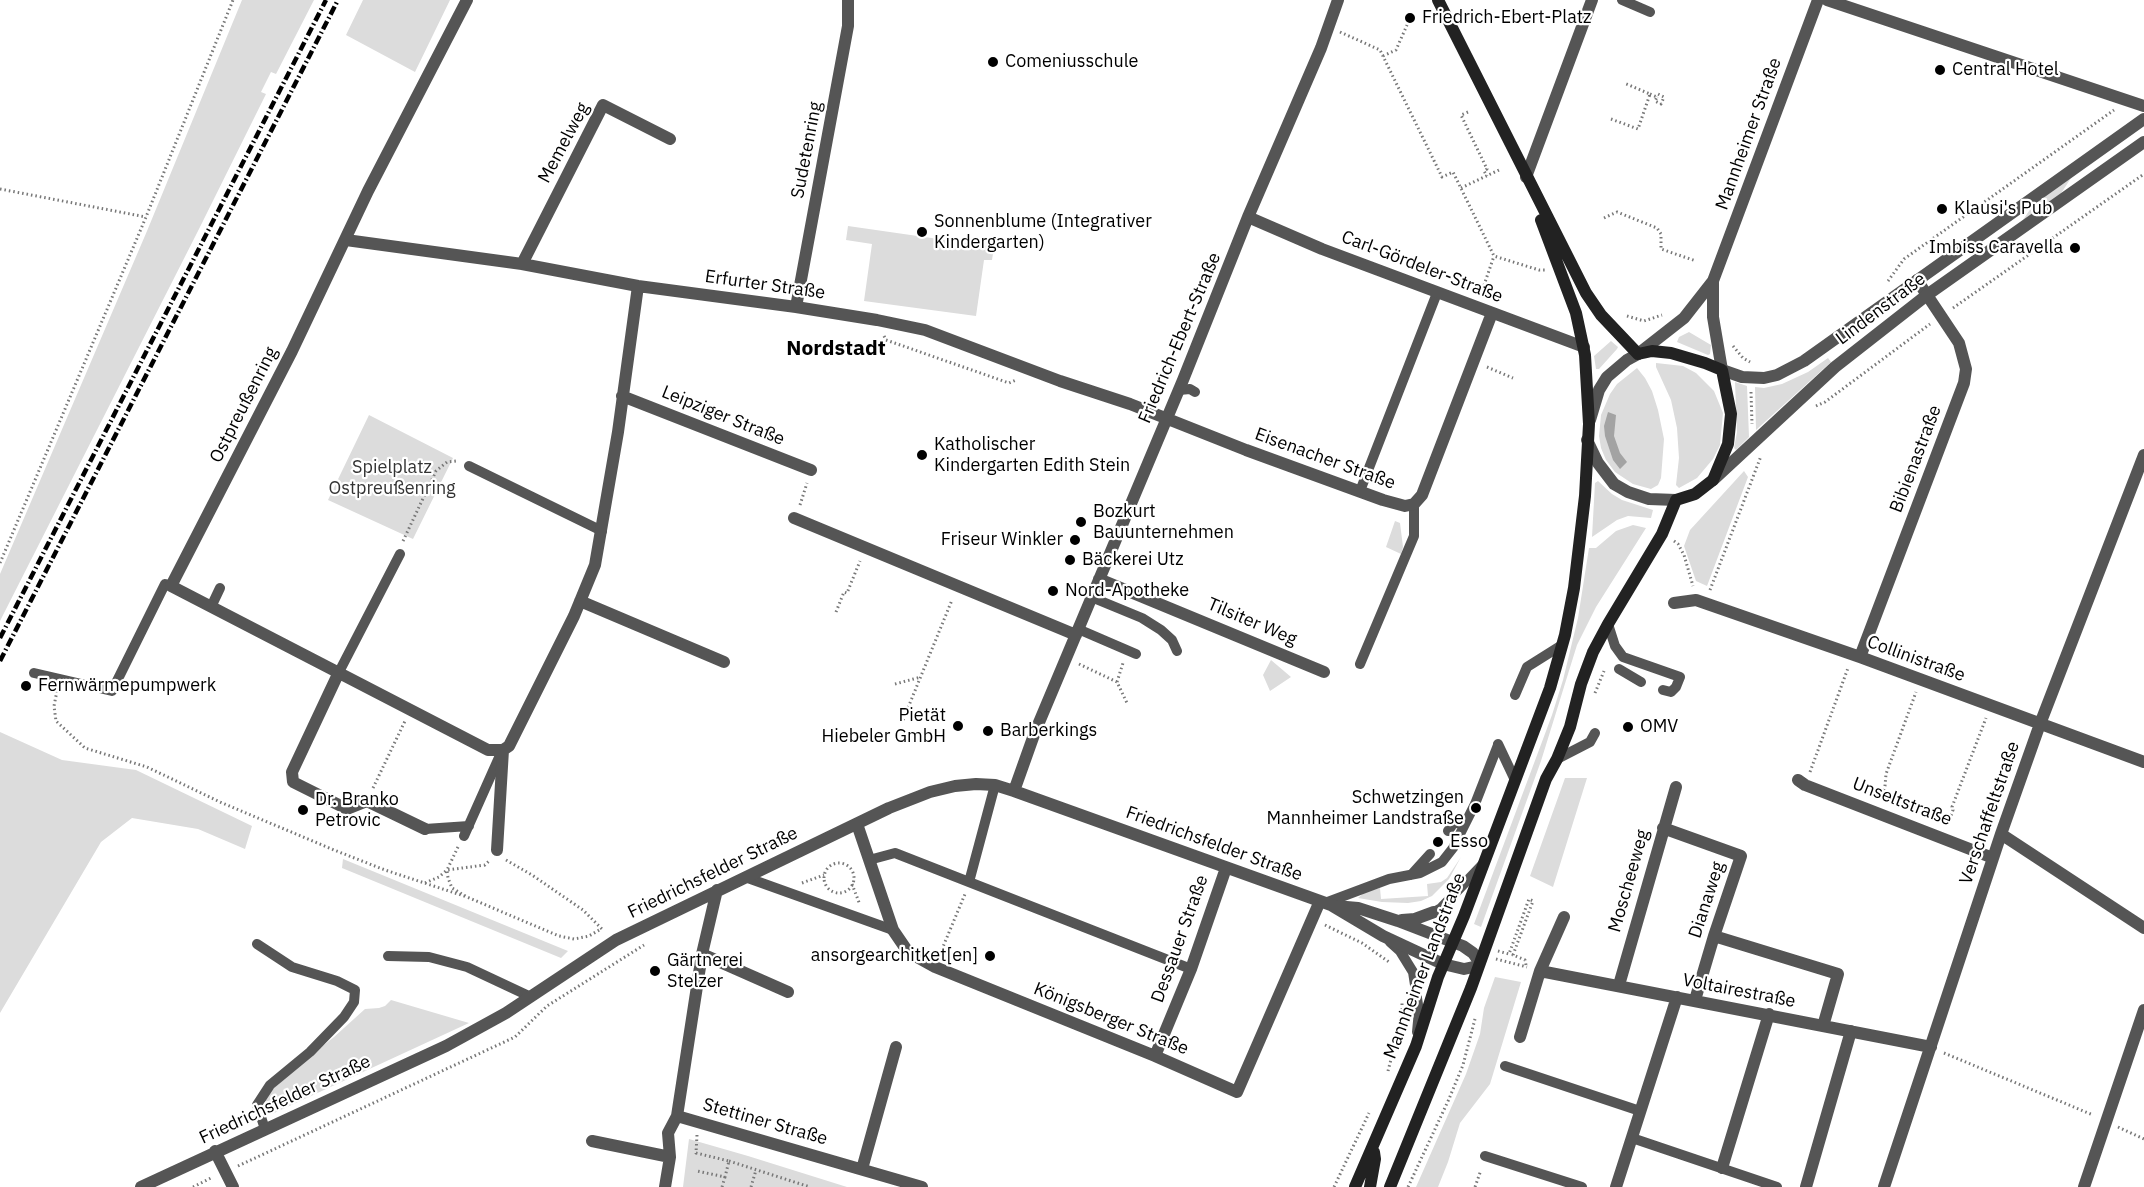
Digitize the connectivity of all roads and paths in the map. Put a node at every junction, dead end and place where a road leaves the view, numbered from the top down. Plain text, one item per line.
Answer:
1 (234, 0) edge
2 (467, 0) edge
3 (848, 0) edge
4 (1338, 0) edge
5 (1438, 0) edge
6 (1592, 0) edge
7 (1622, 0) edge
8 (1818, 0) edge
9 (1827, 0) edge
10 (1650, 12) dead end
11 (1407, 25) dead end
12 (1335, 39) dead end
13 (1383, 56) junction
14 (1624, 83) dead end
15 (1650, 94) junction
16 (1657, 97) dead end
17 (2127, 101) junction
18 (2144, 106) edge
19 (1468, 112) dead end
20 (1611, 119) dead end
21 (2144, 119) edge
22 (670, 139) dead end
23 (2144, 142) edge
24 (1499, 170) dead end
25 (2144, 174) edge
26 (1487, 176) junction
27 (1526, 177) junction
28 (1461, 188) junction
29 (0, 189) edge
30 (146, 217) junction
31 (1248, 217) junction
32 (1604, 218) dead end
33 (346, 240) junction
34 (1494, 256) junction
35 (1696, 261) dead end
36 (522, 264) junction
37 (1539, 270) dead end
38 (1917, 280) junction
39 (1713, 281) junction
40 (638, 286) junction
41 (1882, 288) dead end
42 (1437, 293) junction
43 (1928, 295) junction
44 (796, 307) junction
45 (1477, 308) junction
46 (1668, 311) dead end
47 (1492, 313) junction
48 (1627, 316) dead end
49 (1942, 316) junction
50 (877, 320) junction
51 (1727, 339) dead end
52 (1584, 347) junction
53 (1638, 354) junction
54 (1474, 360) junction
55 (1752, 363) dead end
56 (1722, 370) junction
57 (1038, 372) junction
58 (1513, 378) dead end
59 (1750, 386) dead end
60 (1179, 390) junction
61 (1195, 392) dead end
62 (622, 396) junction
63 (1809, 409) dead end
64 (1166, 419) junction
65 (1589, 424) junction
66 (1752, 425) dead end
67 (1587, 440) junction
68 (1764, 447) dead end
69 (2144, 455) edge
70 (469, 466) joint
71 (811, 470) dead end
72 (1713, 480) junction
73 (1360, 491) junction
74 (1676, 500) junction
75 (1413, 504) junction
76 (794, 518) dead end
77 (602, 531) junction
78 (1662, 534) junction
79 (866, 549) junction
80 (400, 554) joint
81 (0, 563) edge
82 (1099, 579) junction
83 (171, 586) junction
84 (957, 587) junction
85 (220, 588) dead end
86 (1091, 597) junction
87 (580, 601) junction
88 (1701, 601) junction
89 (1674, 603) dead end
90 (211, 608) junction
91 (836, 612) dead end
92 (1608, 624) junction
93 (1081, 632) junction
94 (1562, 645) junction
95 (1177, 651) dead end
96 (1132, 653) joint
97 (1856, 656) junction
98 (1623, 657) junction
99 (724, 662) dead end
100 (1360, 664) dead end
101 (339, 672) junction
102 (1324, 672) dead end
103 (34, 673) dead end
104 (921, 677) junction
105 (60, 678) junction
106 (1920, 679) junction
107 (1117, 681) junction
108 (1641, 682) dead end
109 (896, 684) dead end
110 (1663, 690) dead end
111 (1515, 695) dead end
112 (1128, 703) dead end
113 (1991, 706) junction
114 (411, 709) junction
115 (903, 720) dead end
116 (2040, 724) junction
117 (1593, 738) dead end
118 (503, 750) junction
119 (1557, 759) junction
120 (2144, 762) edge
121 (1515, 780) junction
122 (1802, 782) joint
123 (995, 785) junction
124 (1676, 787) dead end
125 (1014, 790) junction
126 (368, 801) junction
127 (1877, 812) junction
128 (1466, 821) junction
129 (857, 824) junction
130 (1663, 828) junction
131 (425, 829) joint
132 (467, 831) junction
133 (1448, 831) dead end
134 (2001, 834) junction
135 (1943, 838) junction
136 (496, 852) junction
137 (1430, 854) dead end
138 (1994, 858) junction
139 (869, 860) junction
140 (1483, 864) junction
141 (1226, 868) junction
142 (447, 870) junction
143 (853, 875) joint
144 (1411, 875) junction
145 (745, 877) junction
146 (969, 882) junction
147 (425, 883) junction
148 (717, 890) junction
149 (467, 897) junction
150 (1325, 903) junction
151 (1434, 912) joint
152 (1564, 917) dead end
153 (1312, 918) junction
154 (1398, 921) junction
155 (2144, 928) edge
156 (601, 929) junction
157 (893, 930) junction
158 (1383, 936) junction
159 (1714, 936) junction
160 (616, 940) junction
161 (1453, 942) junction
162 (257, 944) dead end
163 (1498, 951) dead end
164 (702, 954) junction
165 (388, 956) dead end
166 (1495, 958) dead end
167 (1390, 963) dead end
168 (1443, 964) junction
169 (1479, 964) junction
170 (1516, 964) dead end
171 (935, 967) junction
172 (1526, 967) dead end
173 (1191, 969) junction
174 (1540, 971) junction
175 (1619, 985) junction
176 (788, 992) dead end
177 (1677, 997) junction
178 (531, 998) junction
179 (1402, 998) dead end
180 (1695, 1000) junction
181 (2144, 1010) edge
182 (1769, 1014) junction
183 (1823, 1026) junction
184 (1851, 1031) junction
185 (1520, 1037) dead end
186 (1416, 1046) junction
187 (896, 1047) dead end
188 (1931, 1047) junction
189 (1155, 1056) junction
190 (1505, 1066) dead end
191 (1385, 1079) dead end
192 (1370, 1111) dead end
193 (1641, 1111) junction
194 (677, 1116) junction
195 (2107, 1120) junction
196 (265, 1129) junction
197 (1632, 1138) junction
198 (2144, 1139) edge
199 (592, 1141) dead end
200 (697, 1141) dead end
201 (1373, 1148) junction
202 (215, 1151) junction
203 (1485, 1156) joint
204 (670, 1158) junction
205 (729, 1161) junction
206 (1722, 1168) junction
207 (862, 1169) junction
208 (756, 1170) junction
209 (697, 1171) dead end
210 (725, 1177) junction
211 (141, 1187) edge
212 (233, 1187) edge
213 (665, 1187) edge
214 (722, 1187) edge
215 (751, 1187) edge
216 (810, 1187) edge
217 (922, 1187) edge
218 (1334, 1187) edge
219 (1355, 1187) edge
220 (1371, 1187) edge
221 (1390, 1187) edge
222 (1475, 1187) edge
223 (1582, 1187) edge
224 (1616, 1187) edge
225 (1777, 1187) edge
226 (1806, 1187) edge
227 (1884, 1187) edge
228 (2084, 1187) edge

1 - 30 path
2 - 33 street
3 - 44 street, Sudetenring
4 - 31 street, Friedrich-Ebert-Straße
5 - 27 main road
6 - 27 street
7 - 10 lane
8 - 39 street, Mannheimer Straße
9 - 17 street
11 - 13 path
12 - 13 path
13 - 28 path
14 - 15 path
15 - 16 path
15 - 20 path
17 - 18 street
17 - 41 path
19 - 26 path
21 - 38 street, Lindenstraße
22 - 36 street, Memelweg
23 - 43 street, Lindenstraße
24 - 26 path
25 - 49 path
26 - 28 path
27 - 52 main road
27 - 53 main road
28 - 34 path
29 - 30 path
30 - 81 path
31 - 42 street, Carl-Gördeler-Straße
31 - 60 street, Friedrich-Ebert-Straße
32 - 35 path
33 - 36 street, Erfurter Straße
33 - 83 street, Ostpreußenring
34 - 37 path
34 - 45 path
36 - 40 street, Erfurter Straße
38 - 43 street, Bibienastraße
38 - 56 street, Lindenstraße
39 - 53 street, Mannheimer Straße
39 - 56 street, Mannheimer Straße
40 - 44 street, Erfurter Straße
40 - 62 street
42 - 45 street, Carl-Gördeler-Straße
42 - 73 lane
43 - 49 street, Bibienastraße
43 - 72 street, Lindenstraße
44 - 50 street, Erfurter Straße
45 - 47 street, Carl-Gördeler-Straße
46 - 48 path
47 - 52 street, Carl-Gördeler-Straße
47 - 54 street, Eisenacher Straße
49 - 63 path
49 - 97 street, Bibienastraße
50 - 57 street, Erfurter Straße
50 - 57 path
51 - 55 path
52 - 65 main road
53 - 56 main road
53 - 65 street
54 - 58 path
54 - 75 street, Eisenacher Straße
56 - 72 main road
57 - 64 street, Erfurter Straße
59 - 66 path
60 - 61 lane
60 - 64 street, Friedrich-Ebert-Straße
62 - 71 street, Leipziger Straße
62 - 77 street
64 - 73 street, Eisenacher Straße
64 - 82 street, Friedrich-Ebert-Straße
65 - 67 main road
67 - 74 street
67 - 94 main road, Mannheimer Landstraße
68 - 88 path
69 - 116 street, Verschaffeltstraße
70 - 77 lane
70 - 80 path
72 - 74 main road
73 - 75 street, Eisenacher Straße
74 - 78 main road
75 - 100 lane
76 - 79 street
77 - 87 street
78 - 88 path
78 - 92 main road
79 - 84 street
79 - 91 path
80 - 101 lane
82 - 86 street, Friedrich-Ebert-Straße
82 - 102 street, Tilsiter Weg
83 - 90 street
83 - 105 lane, Ostpreußenring
84 - 93 street
84 - 104 path
85 - 90 lane
86 - 93 street, Friedrich-Ebert-Straße
86 - 95 lane
87 - 99 street
87 - 118 street
88 - 89 street, Collinistraße
88 - 97 street, Collinistraße
90 - 101 street
92 - 98 lane
92 - 119 main road
93 - 96 lane
93 - 107 path
93 - 125 street, Friedrich-Ebert-Straße
94 - 111 lane
94 - 121 main road, Mannheimer Landstraße
96 - 107 path
97 - 106 street, Collinistraße
97 - 122 path
98 - 108 lane
98 - 110 lane
101 - 114 street
101 - 126 street
103 - 105 lane, Ostpreußenring
104 - 109 path
104 - 115 path
105 - 147 path
106 - 113 street, Collinistraße
106 - 127 path
107 - 112 path
113 - 116 street, Collinistraße
113 - 135 path
114 - 118 street
114 - 126 path
116 - 120 street, Collinistraße
116 - 134 street, Verschaffeltstraße
117 - 119 lane
118 - 132 lane
118 - 136 street
119 - 169 main road
121 - 128 lane
121 - 140 main road, Mannheimer Landstraße
122 - 127 street, Unseltstraße
123 - 125 street, Friedrichsfelder Straße
123 - 129 street, Friedrichsfelder Straße
123 - 146 lane
124 - 130 street, Moscheeweg
125 - 141 street, Friedrichsfelder Straße
126 - 131 street
127 - 135 street, Unseltstraße
128 - 133 lane
128 - 144 lane
129 - 139 street, Königsberger Straße
129 - 145 street, Friedrichsfelder Straße
130 - 159 street, Dianaweg
130 - 175 street, Moscheeweg
131 - 132 lane
132 - 142 path
134 - 138 street, Verschaffeltstraße
134 - 155 street
135 - 138 street, Unseltstraße
136 - 142 path
136 - 156 path
137 - 144 lane
138 - 188 street, Verschaffeltstraße
139 - 146 lane
139 - 157 street, Königsberger Straße
140 - 151 lane
140 - 161 main road, Mannheimer Landstraße
141 - 150 street, Friedrichsfelder Straße
141 - 173 street, Dessauer Straße
142 - 147 path
142 - 149 path
143 - 143 path
144 - 150 lane
145 - 148 street, Friedrichsfelder Straße
145 - 157 lane
146 - 171 path
146 - 173 lane
147 - 149 path
148 - 160 street, Friedrichsfelder Straße
148 - 164 street, Stettiner Straße
149 - 156 path
150 - 153 street, Königsberger Straße
150 - 154 street, Friedrichsfelder Straße
150 - 158 street, Friedrichsfelder Straße
151 - 154 street
152 - 174 street
153 - 167 path
153 - 189 street, Königsberger Straße
154 - 161 street, Friedrichsfelder Straße
156 - 160 path
157 - 171 street, Königsberger Straße
158 - 168 street, Friedrichsfelder Straße
158 - 186 lane
159 - 180 street, Dianaweg
159 - 183 street
160 - 178 street, Friedrichsfelder Straße
161 - 168 main road, Mannheimer Landstraße
161 - 169 street, Friedrichsfelder Straße
162 - 196 lane
163 - 172 path
164 - 176 street
164 - 194 street, Stettiner Straße
165 - 178 lane
166 - 170 path
168 - 169 street, Friedrichsfelder Straße
168 - 186 main road, Mannheimer Landstraße
169 - 221 main road
171 - 189 street, Königsberger Straße
173 - 189 street, Dessauer Straße
174 - 175 street, Voltairestraße
174 - 185 street
175 - 177 street, Voltairestraße
177 - 180 street, Voltairestraße
177 - 193 street
178 - 196 street, Friedrichsfelder Straße
179 - 191 path
180 - 182 street, Voltairestraße
181 - 195 street
182 - 183 street, Voltairestraße
182 - 206 street
183 - 184 street, Voltairestraße
184 - 188 street, Voltairestraße
184 - 226 street
186 - 201 main road, Mannheimer Landstraße
187 - 207 street
188 - 195 path
188 - 227 street, Verschaffeltstraße
190 - 193 lane
192 - 218 path
193 - 197 street
194 - 204 street
194 - 207 street, Stettiner Straße
195 - 198 path
195 - 228 street
196 - 202 street, Friedrichsfelder Straße
197 - 206 lane
197 - 224 street
199 - 204 street
200 - 205 path
201 - 219 main road, Mannheimer Landstraße
201 - 220 main road
202 - 211 street, Friedrichsfelder Straße
202 - 212 street
203 - 222 path
203 - 223 lane
204 - 213 street
205 - 208 path
205 - 210 path
206 - 225 lane
207 - 217 street, Stettiner Straße
208 - 215 path
208 - 216 path
209 - 210 path
210 - 214 path

